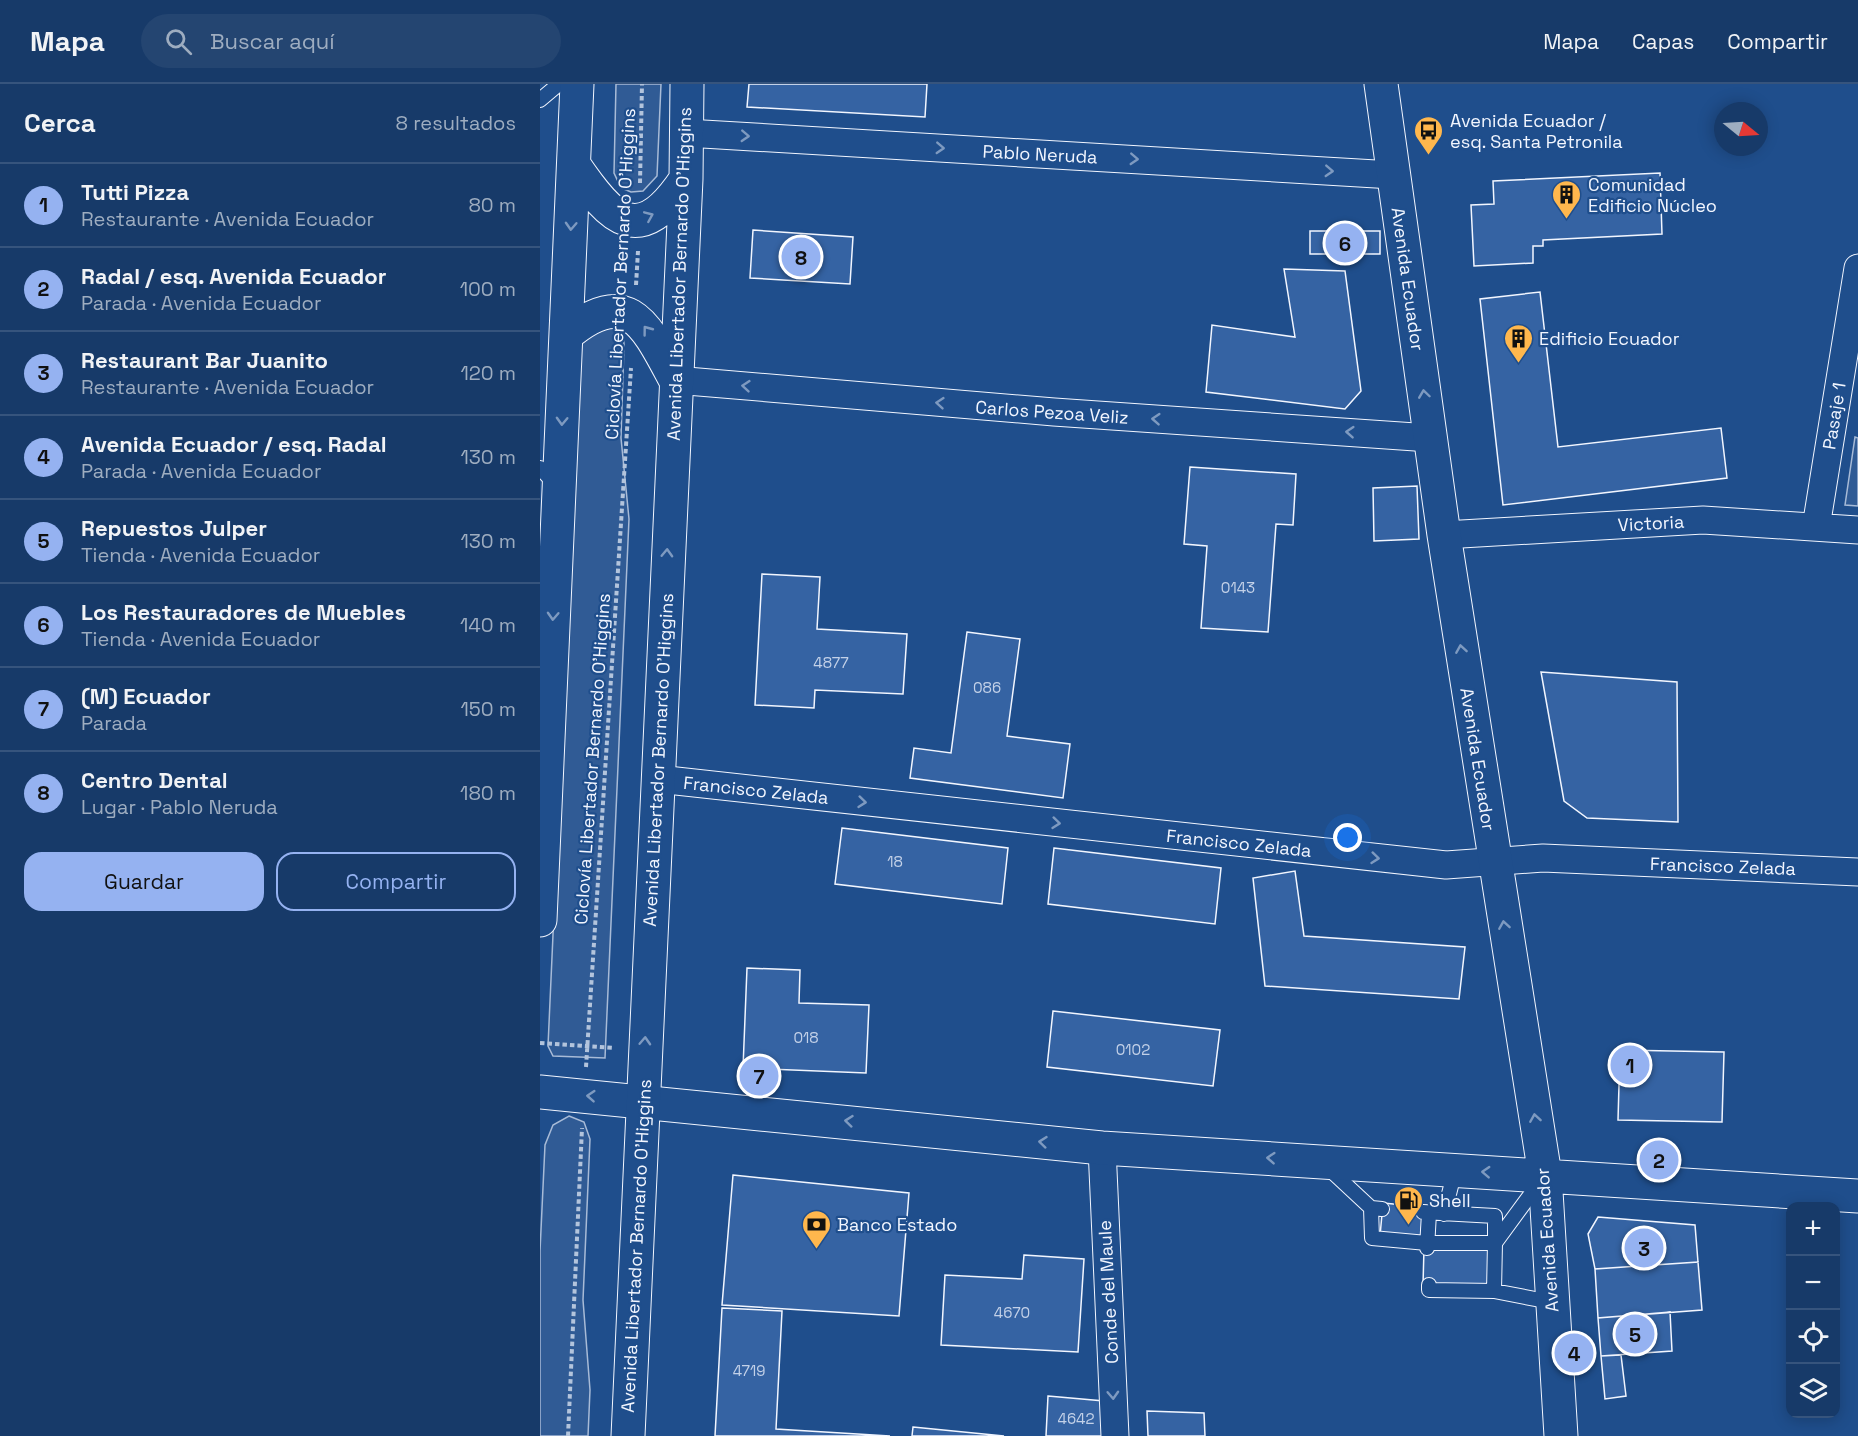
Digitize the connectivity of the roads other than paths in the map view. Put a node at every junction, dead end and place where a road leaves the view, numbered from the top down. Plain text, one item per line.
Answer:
1 (559, 84) edge
2 (577, 84) edge
3 (687, 84) edge
4 (1381, 84) edge
5 (540, 100) edge
6 (687, 133) junction
7 (574, 165) junction
8 (1393, 175) junction
9 (686, 179) junction
10 (1858, 268) edge
11 (566, 335) junction
12 (675, 380) junction
13 (1847, 402) edge
14 (1430, 438) junction
15 (546, 483) edge
16 (1816, 527) junction
17 (1858, 530) edge
18 (1444, 535) junction
19 (657, 779) junction
20 (1494, 862) junction
21 (1858, 872) edge
22 (540, 920) edge
23 (540, 1092) edge
24 (643, 1100) junction
25 (1102, 1148) junction
26 (1321, 1161) junction
27 (1455, 1170) junction
28 (1545, 1175) junction
29 (1858, 1196) edge
30 (1444, 1214) junction
31 (1495, 1243) junction
32 (1427, 1245) junction
33 (1429, 1285) dead end
34 (1494, 1291) junction
35 (1551, 1302) junction
36 (628, 1436) edge
37 (1115, 1436) edge
38 (1561, 1436) edge

1 - 5 lane
2 - 7 main road
3 - 6 main road, Avenida Libertador Bernardo O'Higgins
4 - 8 main road, Avenida Ecuador
6 -> 8 street, Pablo Neruda
6 - 9 main road, Avenida Libertador Bernardo O'Higgins
7 -> 9 main road
7 -> 11 main road
14 -> 8 main road, Avenida Ecuador
9 - 12 main road, Avenida Libertador Bernardo O'Higgins
10 - 13 street, Pasaje 1
12 -> 11 main road
11 -> 15 main road
14 -> 12 street, Carlos Pezoa Veliz
19 -> 12 main road, Avenida Libertador Bernardo O'Higgins
13 - 16 street, Pasaje 1
14 - 18 main road, Avenida Ecuador
15 -> 22 main road
16 - 17 street, Victoria
16 - 18 street, Victoria
20 -> 18 main road, Avenida Ecuador
19 -> 20 street, Francisco Zelada
24 -> 19 main road, Avenida Libertador Bernardo O'Higgins
20 - 21 street, Francisco Zelada
28 -> 20 main road, Avenida Ecuador
24 -> 23 main road
25 -> 24 main road
24 - 36 main road, Avenida Libertador Bernardo O'Higgins
26 -> 25 main road
25 -> 37 street, Conde del Maule
26 - 27 main road
26 - 32 lane
28 -> 27 main road
27 - 30 lane
28 - 29 main road
28 - 31 lane
28 - 35 main road, Avenida Ecuador
30 - 31 lane
30 - 32 lane
31 - 32 lane
31 - 34 lane
33 - 34 lane
34 - 35 lane
35 - 38 main road, Avenida Ecuador

